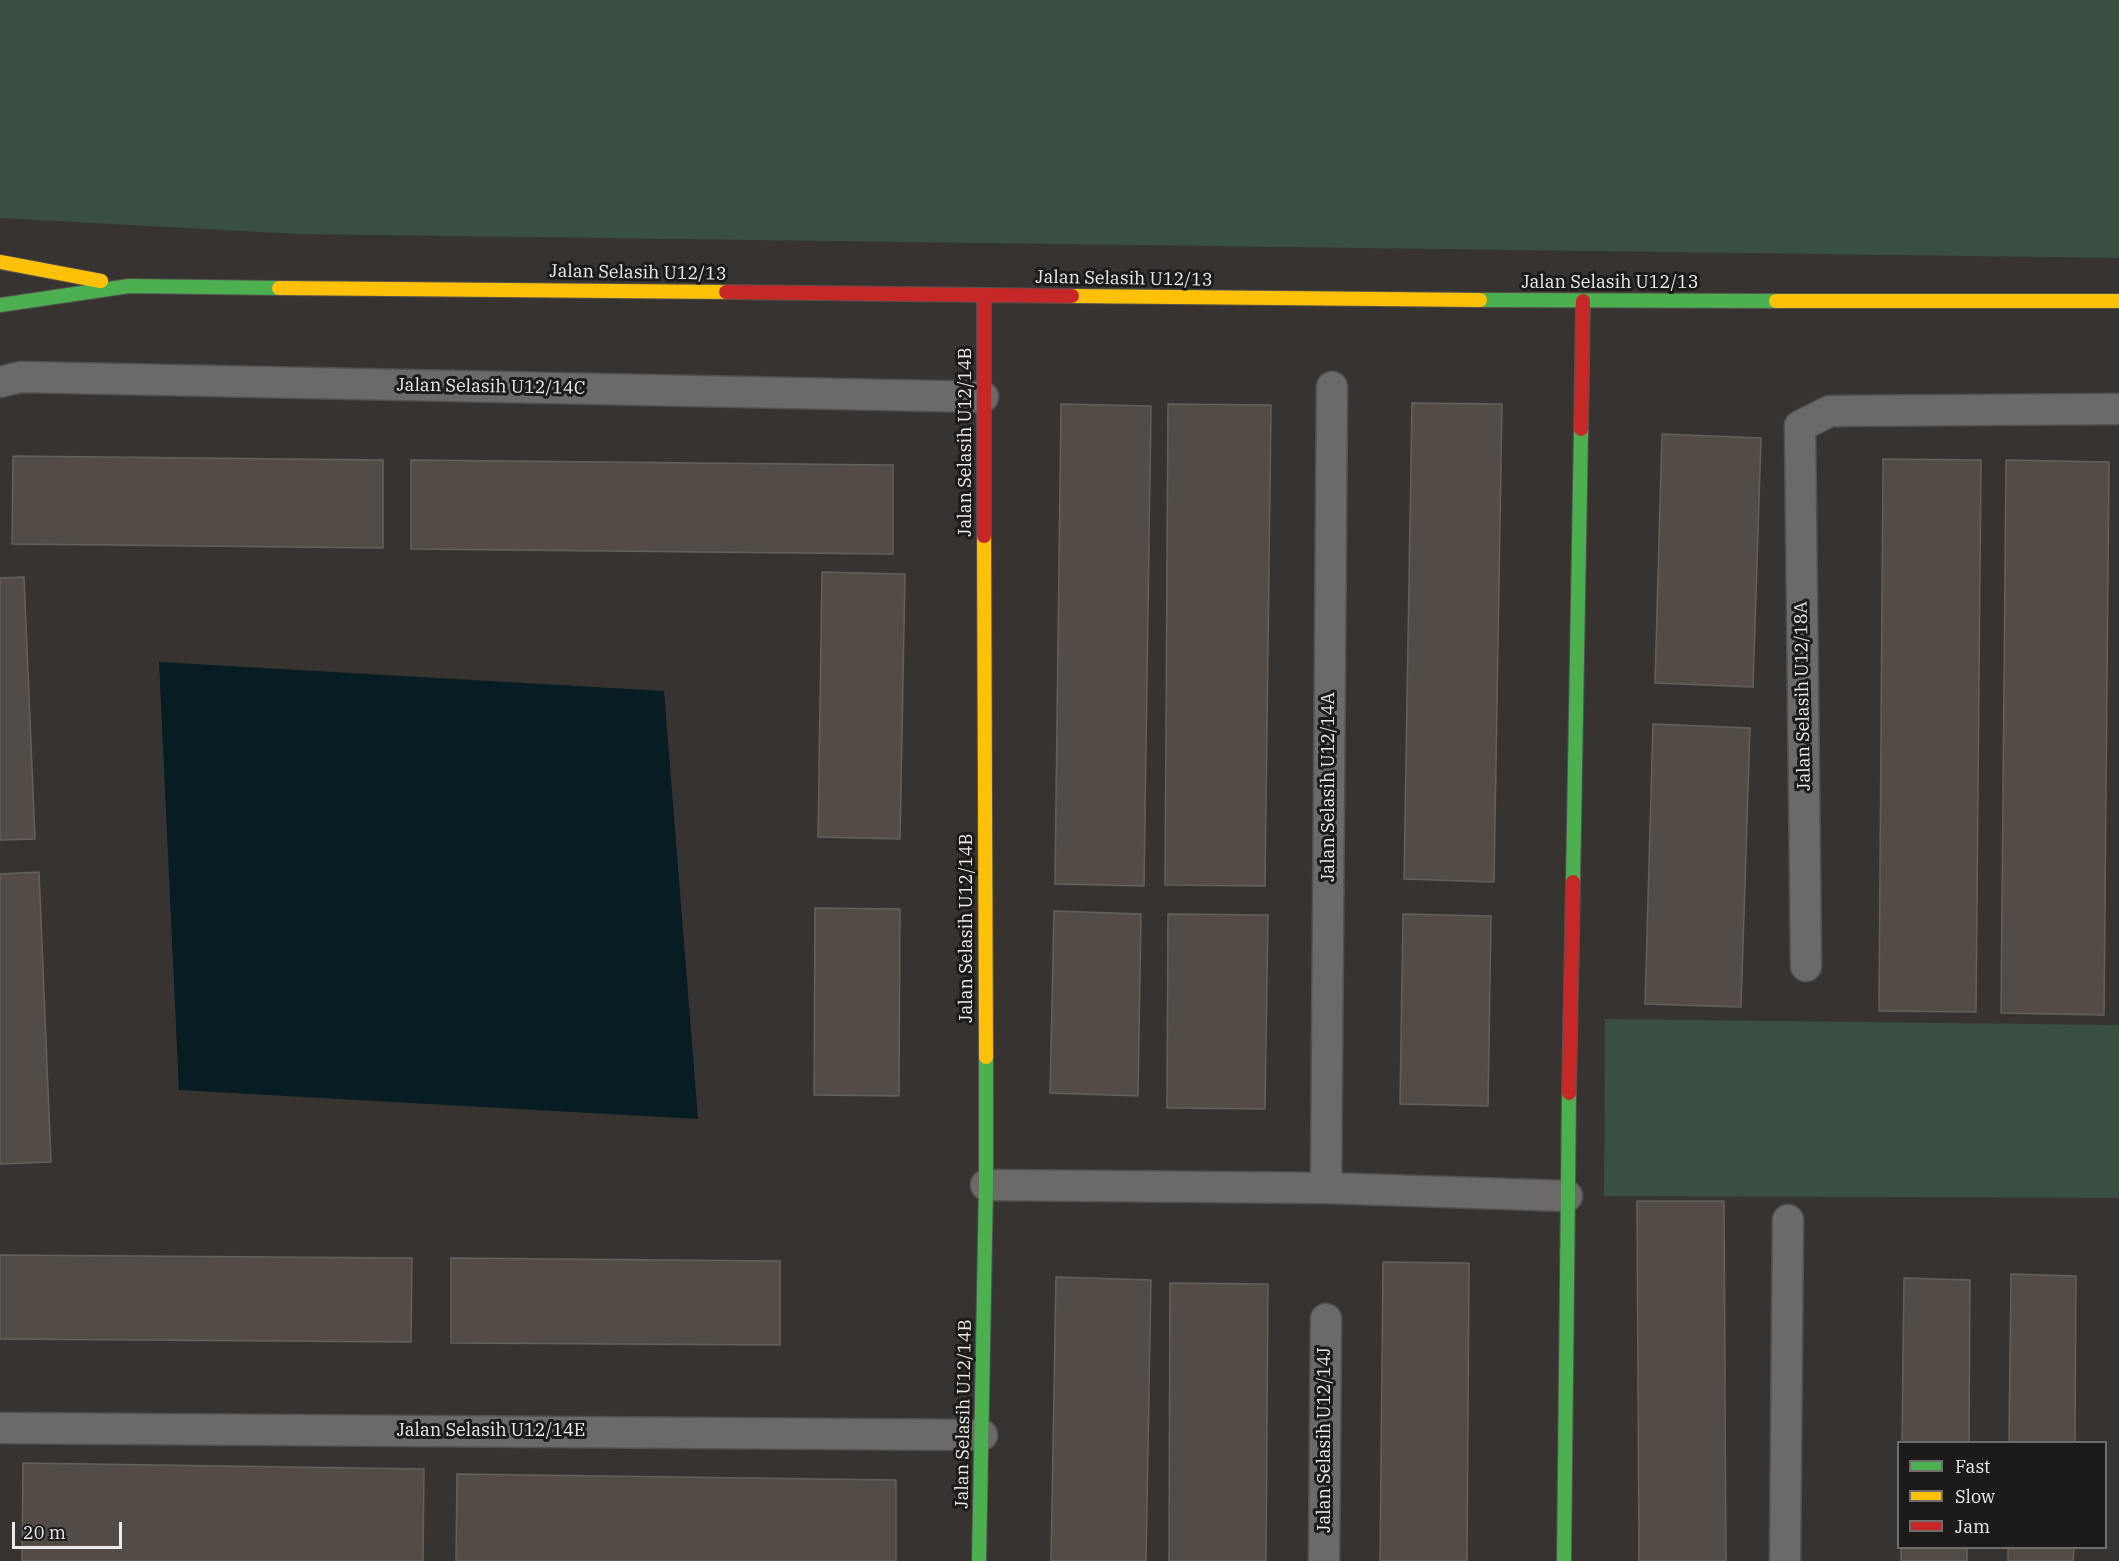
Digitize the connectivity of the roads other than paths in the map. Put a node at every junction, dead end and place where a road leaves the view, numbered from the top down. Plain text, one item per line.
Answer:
1 (0, 262) edge
2 (129, 286) junction
3 (984, 295) junction
4 (1583, 301) junction
5 (2119, 301) edge
6 (0, 305) edge
7 (0, 382) edge
8 (1332, 387) dead end
9 (983, 397) junction
10 (2119, 409) edge
11 (1806, 966) dead end
12 (986, 1185) junction
13 (1326, 1188) junction
14 (1567, 1197) junction
15 (1788, 1220) dead end
16 (1326, 1319) dead end
17 (0, 1428) edge
18 (982, 1435) junction
19 (979, 1561) edge
20 (1324, 1561) edge
21 (1564, 1561) edge
22 (1785, 1561) edge

1 - 2 street, Jalan Selasih U12/13
2 - 3 street, Jalan Selasih U12/13
2 - 6 street, Jalan Selasih U12/13
3 - 4 street, Jalan Selasih U12/13
3 - 9 street, Jalan Selasih U12/14B
4 - 5 street, Jalan Selasih U12/13
4 - 14 street
7 - 9 street, Jalan Selasih U12/14C
8 - 13 street, Jalan Selasih U12/14A
9 - 12 street, Jalan Selasih U12/14B
10 - 11 street, Jalan Selasih U12/18A
12 - 13 street
12 - 18 street, Jalan Selasih U12/14B
13 - 14 street
14 - 21 street
15 - 22 street
16 - 20 street, Jalan Selasih U12/14J
17 - 18 street, Jalan Selasih U12/14E
18 - 19 street, Jalan Selasih U12/14B

